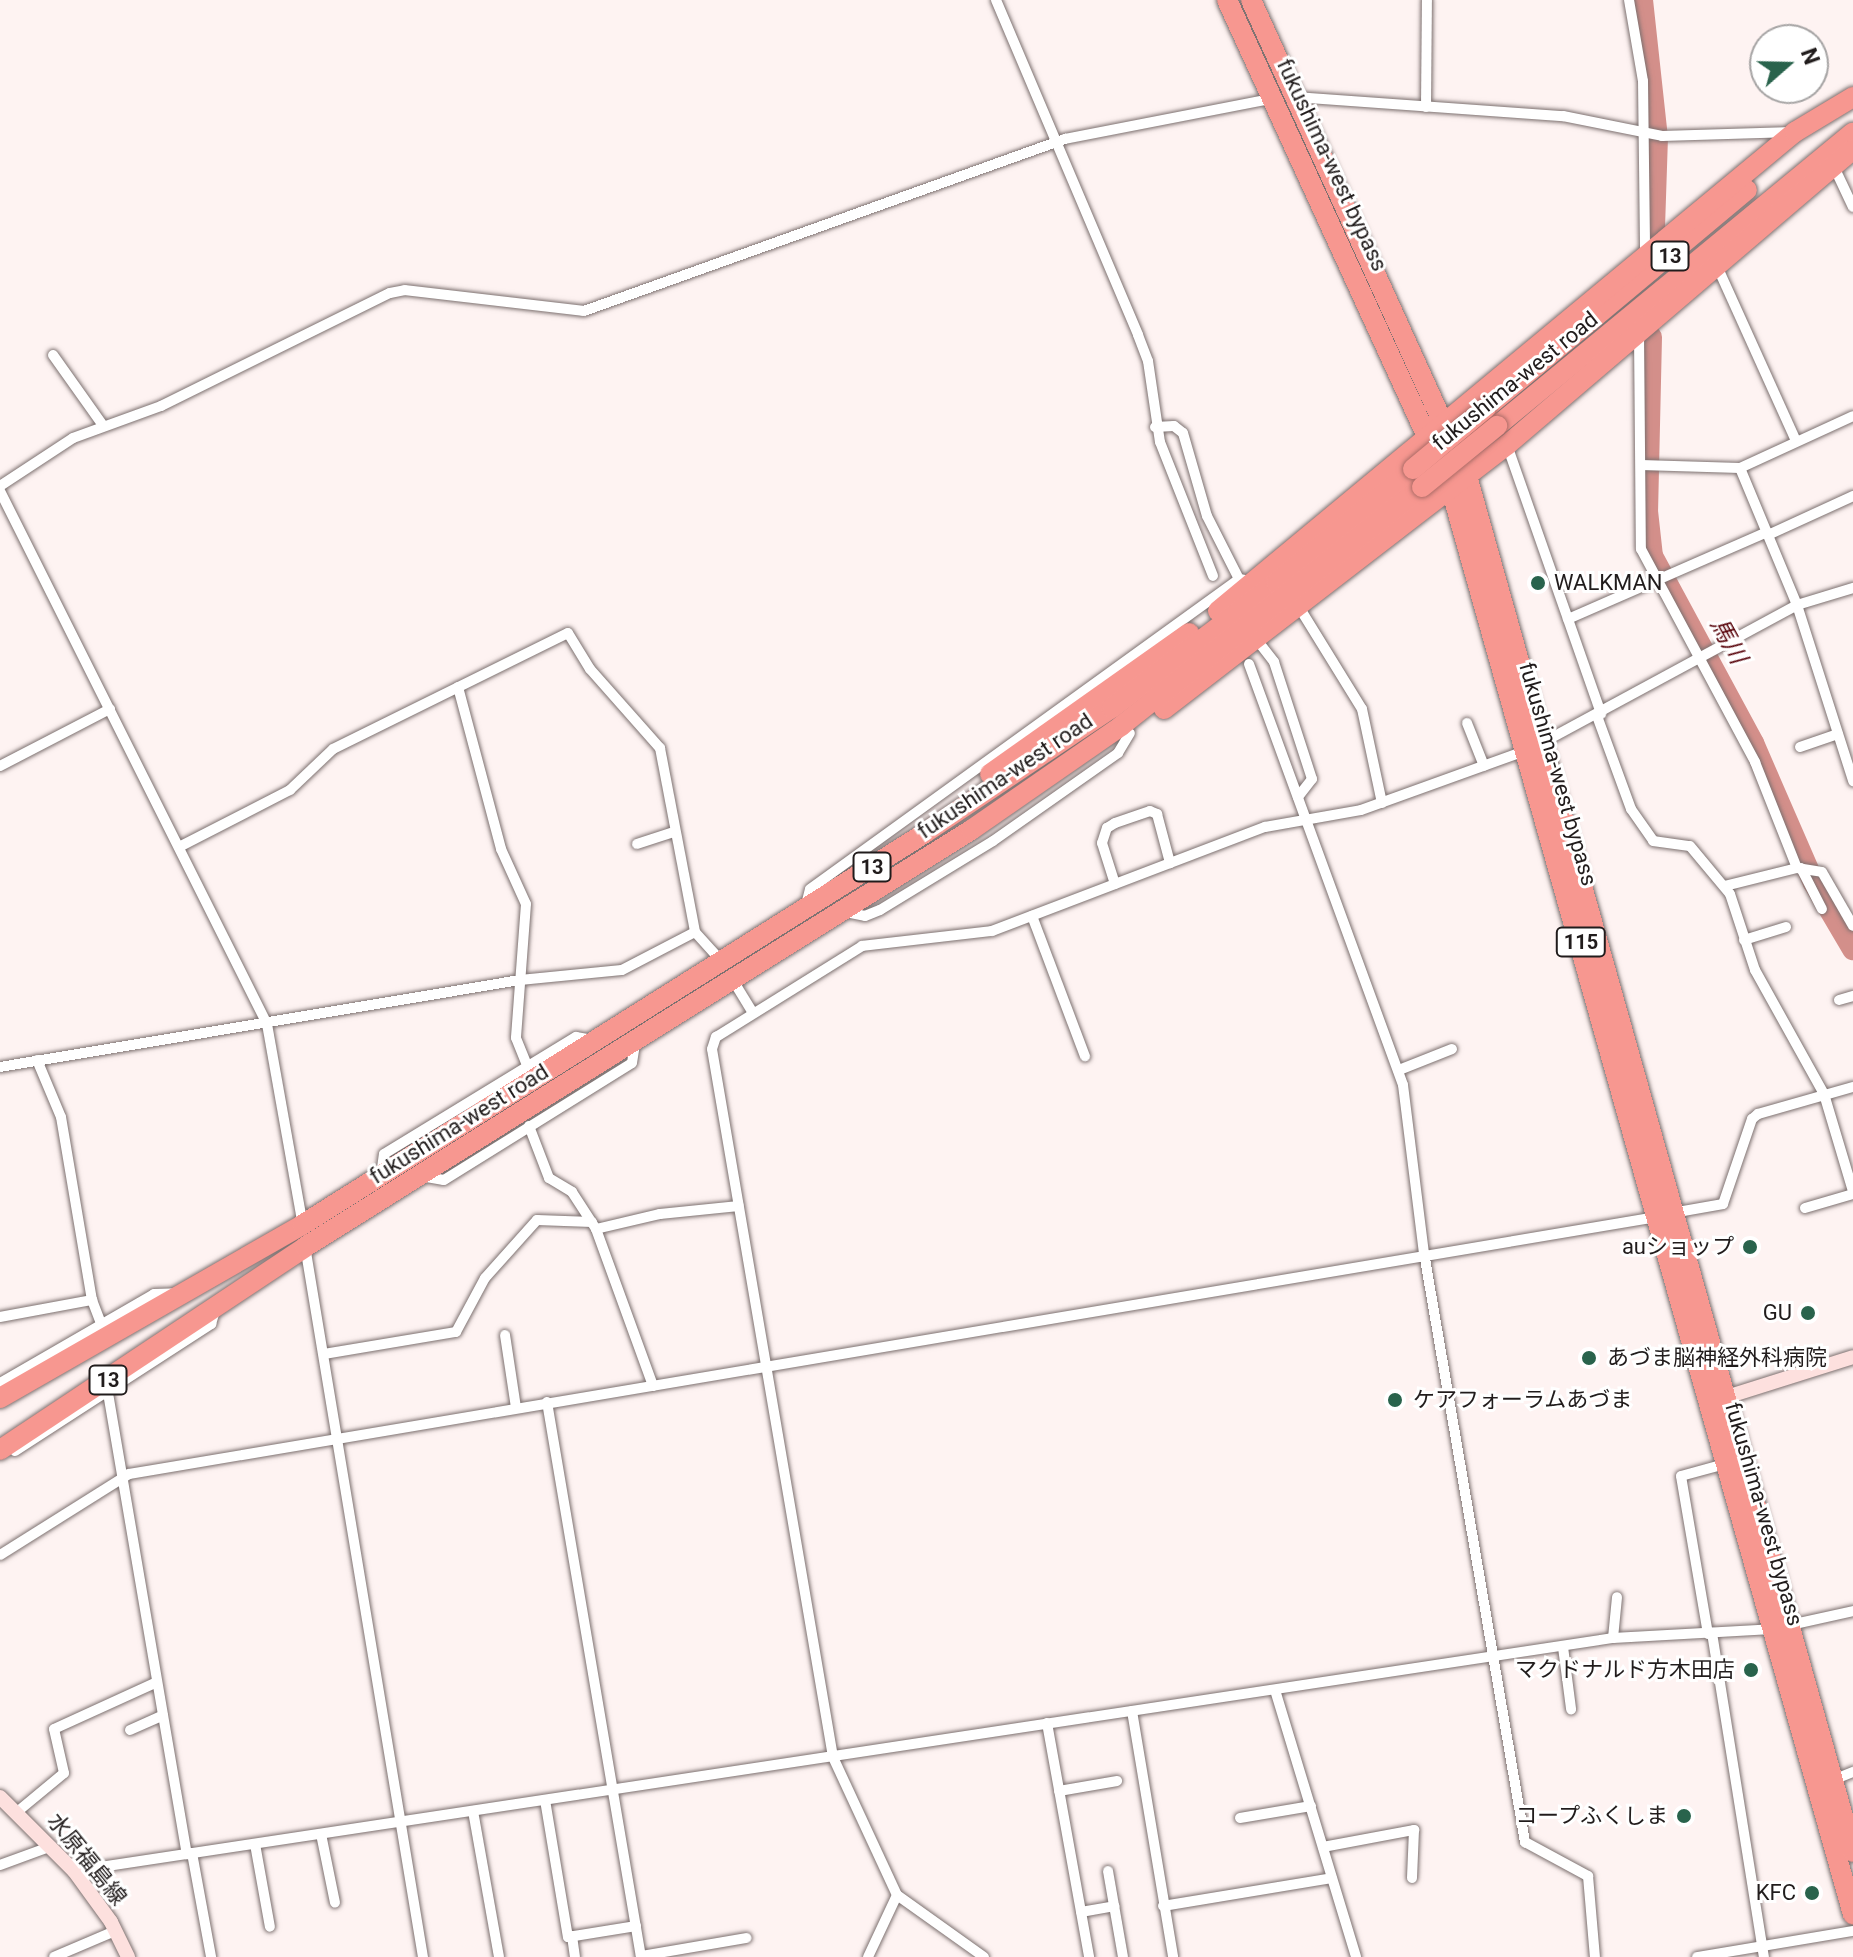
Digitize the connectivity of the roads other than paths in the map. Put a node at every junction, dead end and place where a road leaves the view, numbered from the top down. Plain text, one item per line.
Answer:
1 (996, 0) edge
2 (1227, 0) edge
3 (1251, 0) edge
4 (1427, 0) edge
5 (1629, 0) edge
6 (1299, 97) junction
7 (1276, 98) junction
8 (1853, 100) edge
9 (1426, 107) junction
10 (1795, 132) junction
11 (1853, 133) edge
12 (1652, 134) junction
13 (1058, 142) junction
14 (1853, 150) edge
15 (1835, 169) junction
16 (1853, 207) edge
17 (1645, 258) junction
18 (1717, 266) junction
19 (1639, 334) junction
20 (53, 355) dead end
21 (1853, 416) edge
22 (1446, 421) junction
23 (102, 424) junction
24 (1155, 427) junction
25 (1430, 435) junction
26 (1796, 441) junction
27 (1507, 445) junction
28 (1645, 465) junction
29 (1740, 468) junction
30 (1467, 476) junction
31 (1417, 478) junction
32 (0, 488) edge
33 (1451, 489) junction
34 (1853, 496) edge
35 (1767, 533) junction
36 (1213, 576) dead end
37 (1661, 577) junction
38 (1247, 580) junction
39 (1853, 588) edge
40 (1797, 605) junction
41 (1299, 607) junction
42 (1568, 619) junction
43 (1257, 640) junction
44 (1705, 657) junction
45 (1249, 664) dead end
46 (458, 687) junction
47 (110, 709) junction
48 (1599, 715) junction
49 (1467, 723) dead end
50 (1130, 733) junction
51 (1838, 734) junction
52 (1537, 746) junction
53 (1800, 747) dead end
54 (0, 766) edge
55 (1484, 766) junction
56 (1852, 775) edge
57 (1298, 797) junction
58 (1382, 803) junction
59 (1305, 816) junction
60 (971, 830) junction
61 (675, 832) junction
62 (925, 833) junction
63 (637, 844) dead end
64 (179, 847) junction
65 (1170, 863) junction
66 (1800, 868) junction
67 (1115, 884) junction
68 (1725, 886) junction
69 (1822, 909) dead end
70 (805, 911) junction
71 (846, 912) junction
72 (1032, 916) junction
73 (1853, 926) edge
74 (1786, 927) dead end
75 (695, 932) junction
76 (1744, 940) junction
77 (729, 972) junction
78 (520, 980) junction
79 (1853, 996) edge
80 (1839, 1000) dead end
81 (753, 1013) junction
82 (267, 1024) junction
83 (596, 1042) junction
84 (635, 1044) junction
85 (1452, 1049) dead end
86 (1085, 1056) dead end
87 (37, 1060) junction
88 (527, 1065) junction
89 (0, 1067) edge
90 (1399, 1070) junction
91 (1853, 1087) edge
92 (1824, 1094) junction
93 (529, 1126) junction
94 (421, 1176) junction
95 (381, 1177) junction
96 (1851, 1179) edge
97 (1853, 1192) edge
98 (739, 1206) junction
99 (1805, 1208) dead end
100 (1666, 1214) junction
101 (302, 1225) junction
102 (594, 1225) junction
103 (305, 1247) junction
104 (1424, 1253) junction
105 (183, 1293) junction
106 (92, 1300) junction
107 (216, 1309) junction
108 (0, 1317) edge
109 (101, 1324) junction
110 (505, 1335) dead end
111 (324, 1354) junction
112 (1853, 1357) edge
113 (767, 1367) junction
114 (0, 1383) edge
115 (653, 1386) junction
116 (108, 1393) junction
117 (0, 1398) edge
118 (1717, 1399) junction
119 (547, 1402) junction
120 (516, 1408) junction
121 (338, 1438) junction
122 (2, 1449) edge
123 (1725, 1464) junction
124 (121, 1476) junction
125 (0, 1555) edge
126 (1617, 1597) dead end
127 (1853, 1611) edge
128 (1781, 1627) junction
129 (1710, 1634) junction
130 (1613, 1638) junction
131 (1563, 1647) junction
132 (1493, 1657) junction
133 (157, 1682) junction
134 (1275, 1690) junction
135 (1571, 1709) dead end
136 (1132, 1711) junction
137 (163, 1715) junction
138 (1047, 1723) junction
139 (130, 1730) dead end
140 (833, 1757) junction
141 (1853, 1772) edge
142 (1833, 1780) junction
143 (1117, 1781) dead end
144 (612, 1790) junction
145 (1059, 1791) junction
146 (0, 1797) edge
147 (545, 1800) junction
148 (1311, 1806) junction
149 (473, 1811) junction
150 (17, 1812) junction
151 (1240, 1818) dead end
152 (401, 1822) junction
153 (321, 1834) junction
154 (255, 1844) junction
155 (52, 1846) junction
156 (1323, 1847) junction
157 (1853, 1852) edge
158 (190, 1854) junction
159 (0, 1865) edge
160 (74, 1871) junction
161 (1108, 1871) dead end
162 (1332, 1878) junction
163 (1412, 1878) dead end
164 (897, 1895) junction
165 (335, 1903) dead end
166 (1114, 1906) junction
167 (1163, 1906) junction
168 (1081, 1912) junction
169 (1853, 1914) edge
170 (636, 1926) junction
171 (270, 1927) dead end
172 (115, 1931) junction
173 (1853, 1931) edge
174 (572, 1936) junction
175 (746, 1938) dead end
176 (1763, 1952) edge
177 (54, 1957) edge
178 (128, 1957) edge
179 (211, 1957) edge
180 (423, 1957) edge
181 (499, 1957) edge
182 (575, 1957) edge
183 (641, 1957) edge
184 (868, 1957) edge
185 (984, 1957) edge
186 (1089, 1957) edge
187 (1123, 1957) edge
188 (1173, 1957) edge
189 (1356, 1957) edge
190 (1595, 1957) edge
191 (1697, 1957) edge

1 - 13 street
2 - 7 highway, fukushima-west bypass / 115
3 - 6 highway, fukushima-west bypass / 115
4 - 9 street
5 - 12 street
6 - 7 street
6 - 9 street
6 - 22 highway, fukushima-west bypass / 115
7 - 13 street
7 - 25 highway, fukushima-west bypass / 115
8 - 10 highway
8 - 31 highway, fukushima-west road / 13, bridge
9 - 12 street
10 - 12 street
10 - 17 highway
11 - 31 highway, fukushima-west road / 13, bridge
12 - 17 street
13 - 23 street
13 - 24 street
14 - 15 highway
15 - 16 street
15 - 18 highway
17 - 22 highway
18 - 19 highway
18 - 26 street
19 - 27 highway
19 - 28 street
20 - 23 street
21 - 26 street
22 - 25 highway
22 - 30 highway, fukushima-west bypass / 115
23 - 32 street
24 - 36 street
24 - 38 street
25 - 33 highway, fukushima-west bypass / 115
25 - 38 highway
26 - 29 street
27 - 30 highway
27 - 42 street
28 - 29 street
28 - 37 street
29 - 35 street
30 - 33 highway
30 - 52 highway, fukushima-west bypass / 115
31 - 60 highway, fukushima-west road / 13
31 - 62 highway, fukushima-west road / 13
32 - 47 street
33 - 41 highway
33 - 52 highway, fukushima-west bypass / 115
34 - 35 street
35 - 37 street
35 - 40 street
37 - 42 street
37 - 44 street
38 - 62 highway
38 - 70 street
39 - 40 street
40 - 44 street
40 - 51 street
41 - 43 highway
41 - 58 street
42 - 48 street
43 - 50 highway
43 - 57 street
44 - 48 street
44 - 66 street
45 - 57 street
46 - 61 street
46 - 64 street
46 - 78 street
47 - 54 street
47 - 64 street
48 - 52 street
48 - 68 street
49 - 55 street
50 - 60 highway
50 - 71 street
51 - 53 street
51 - 56 street
52 - 55 street
52 - 100 highway, fukushima-west bypass / 115
55 - 58 street
57 - 59 street
58 - 59 street
59 - 65 street
59 - 90 street
60 - 71 highway, fukushima-west road / 13
61 - 63 street
61 - 75 street
62 - 70 highway, fukushima-west road / 13
64 - 82 street
65 - 67 street
65 - 67 street
66 - 68 street
66 - 69 street
66 - 73 street
67 - 72 street
68 - 76 street
70 - 77 highway, fukushima-west road / 13
71 - 77 highway, fukushima-west road / 13
72 - 81 street
72 - 86 street
74 - 76 street
75 - 77 street
75 - 78 street
76 - 92 street
77 - 81 street
77 - 83 highway, fukushima-west road / 13
77 - 84 highway, fukushima-west road / 13
78 - 82 street
78 - 88 street
79 - 80 street
81 - 98 street
82 - 87 street
82 - 101 street
83 - 88 street
83 - 95 highway, fukushima-west road / 13
84 - 93 street
84 - 94 highway, fukushima-west road / 13
85 - 90 street
87 - 89 street
87 - 106 street
88 - 95 street
90 - 104 street
91 - 92 street
92 - 96 street
92 - 100 street
93 - 94 street
93 - 102 street
94 - 103 highway, fukushima-west road / 13
95 - 101 highway, fukushima-west road / 13
96 - 97 street
97 - 99 street
98 - 102 street
98 - 113 street
100 - 104 street
100 - 118 highway, fukushima-west bypass / 115
101 - 103 street
101 - 105 highway, fukushima-west road / 13
102 - 111 street
102 - 115 street
103 - 107 highway, fukushima-west road / 13
103 - 111 street
104 - 113 street
104 - 132 street
105 - 109 street
105 - 117 highway, fukushima-west road / 13
106 - 108 street
106 - 109 street
107 - 116 street
107 - 122 highway, fukushima-west road / 13
109 - 114 street
110 - 120 street
111 - 121 street
112 - 118 main road
113 - 115 street
113 - 140 street
115 - 119 street
116 - 122 street
116 - 124 street
118 - 123 highway, fukushima-west bypass / 115
118 - 128 highway, fukushima-west bypass / 115
119 - 120 street
119 - 144 street
120 - 121 street
121 - 124 street
121 - 152 street
123 - 128 highway, fukushima-west bypass / 115
123 - 129 street
124 - 125 street
124 - 133 street
126 - 130 street
127 - 128 street
128 - 129 street
128 - 142 highway, fukushima-west bypass / 115
128 - 169 highway, fukushima-west bypass / 115
129 - 130 street
129 - 176 street
130 - 131 street
131 - 132 street
131 - 135 street
132 - 134 street
132 - 190 street
133 - 137 street
133 - 150 street
134 - 136 street
134 - 148 street
136 - 138 street
136 - 167 street
137 - 139 street
137 - 158 street
138 - 140 street
138 - 145 street
140 - 144 street
140 - 164 street
141 - 142 street
142 - 157 highway, fukushima-west bypass / 115
143 - 145 street
144 - 147 street
144 - 170 street
145 - 168 street
146 - 150 main road, 水原福島線
147 - 149 street
147 - 174 street
148 - 151 street
148 - 156 street
149 - 152 street
149 - 181 street
150 - 155 main road, 水原福島線
152 - 153 street
152 - 180 street
153 - 154 street
153 - 165 street
154 - 158 street
154 - 171 street
155 - 159 street
155 - 160 main road, 水原福島線
156 - 162 street
156 - 163 street
158 - 160 street
158 - 179 street
160 - 172 main road, 水原福島線
161 - 166 street
162 - 167 street
162 - 189 street
164 - 184 street
164 - 185 street
166 - 168 street
166 - 187 street
167 - 188 street
168 - 186 street
170 - 174 street
170 - 183 street
172 - 177 street
172 - 178 main road, 水原福島線
173 - 176 street
174 - 182 street
175 - 183 street
176 - 191 street

